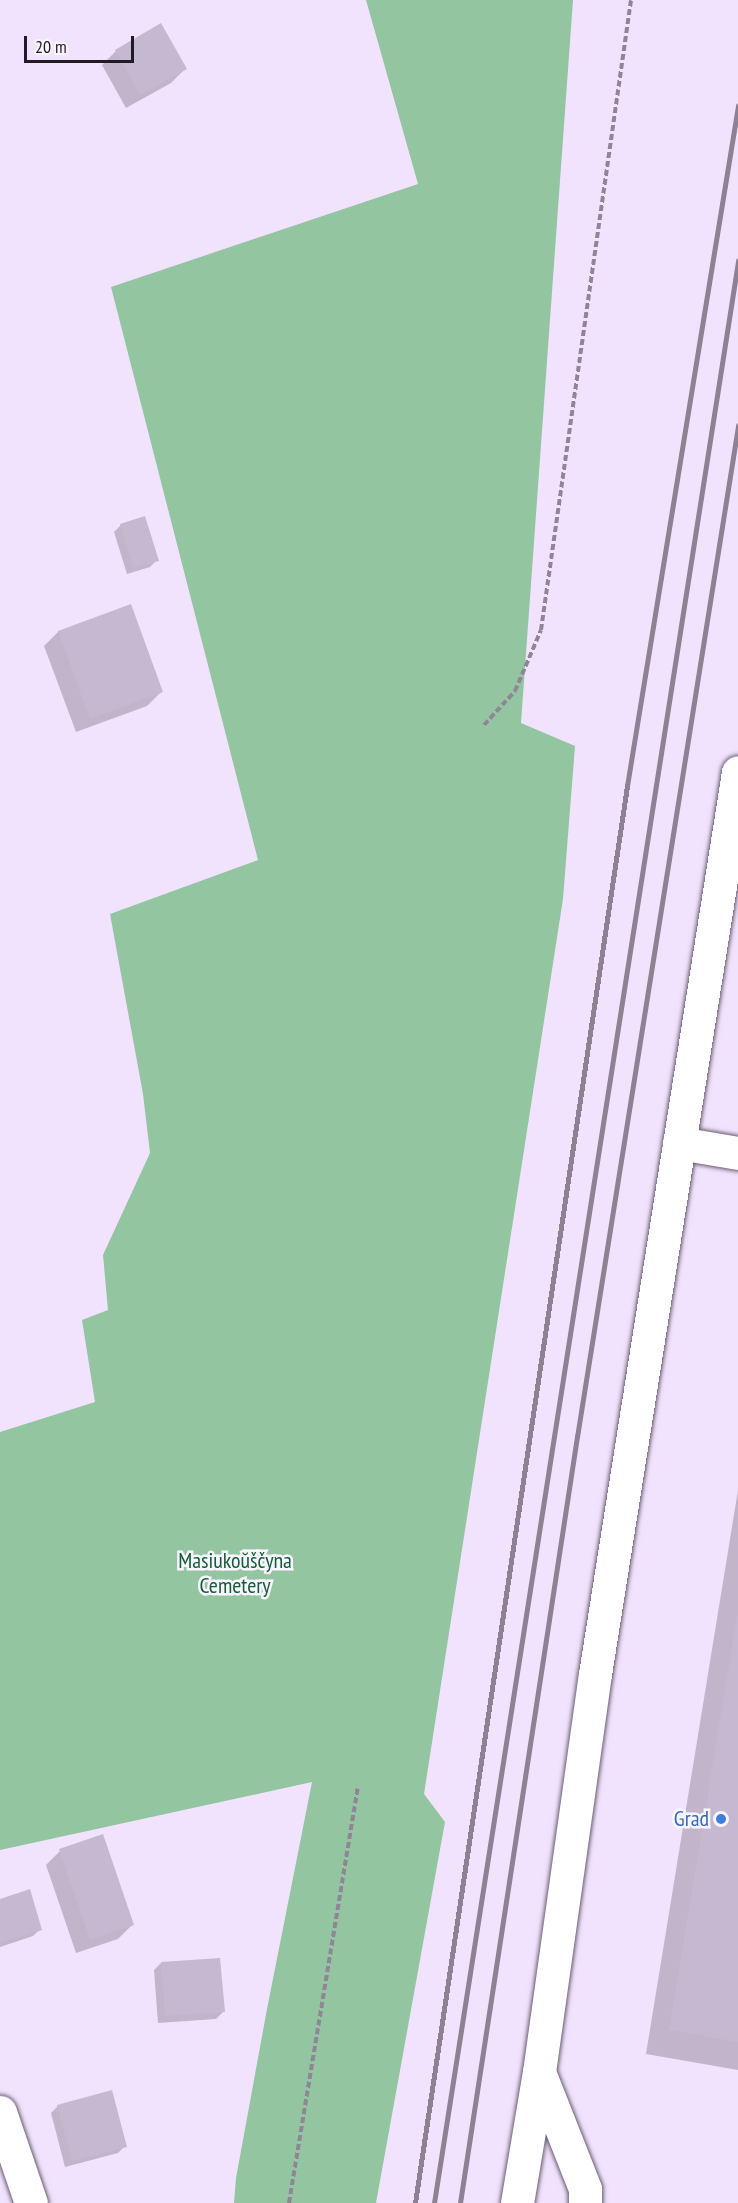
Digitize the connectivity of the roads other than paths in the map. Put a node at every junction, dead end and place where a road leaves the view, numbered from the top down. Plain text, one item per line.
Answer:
1 (738, 772) edge
2 (679, 1143) junction
3 (738, 1153) edge
4 (539, 2072) junction
5 (0, 2112) edge
6 (31, 2203) edge
7 (517, 2203) edge
8 (585, 2203) edge

1 - 2 street
2 - 3 street
2 - 4 street
4 - 7 street
4 - 8 street
5 - 6 street

